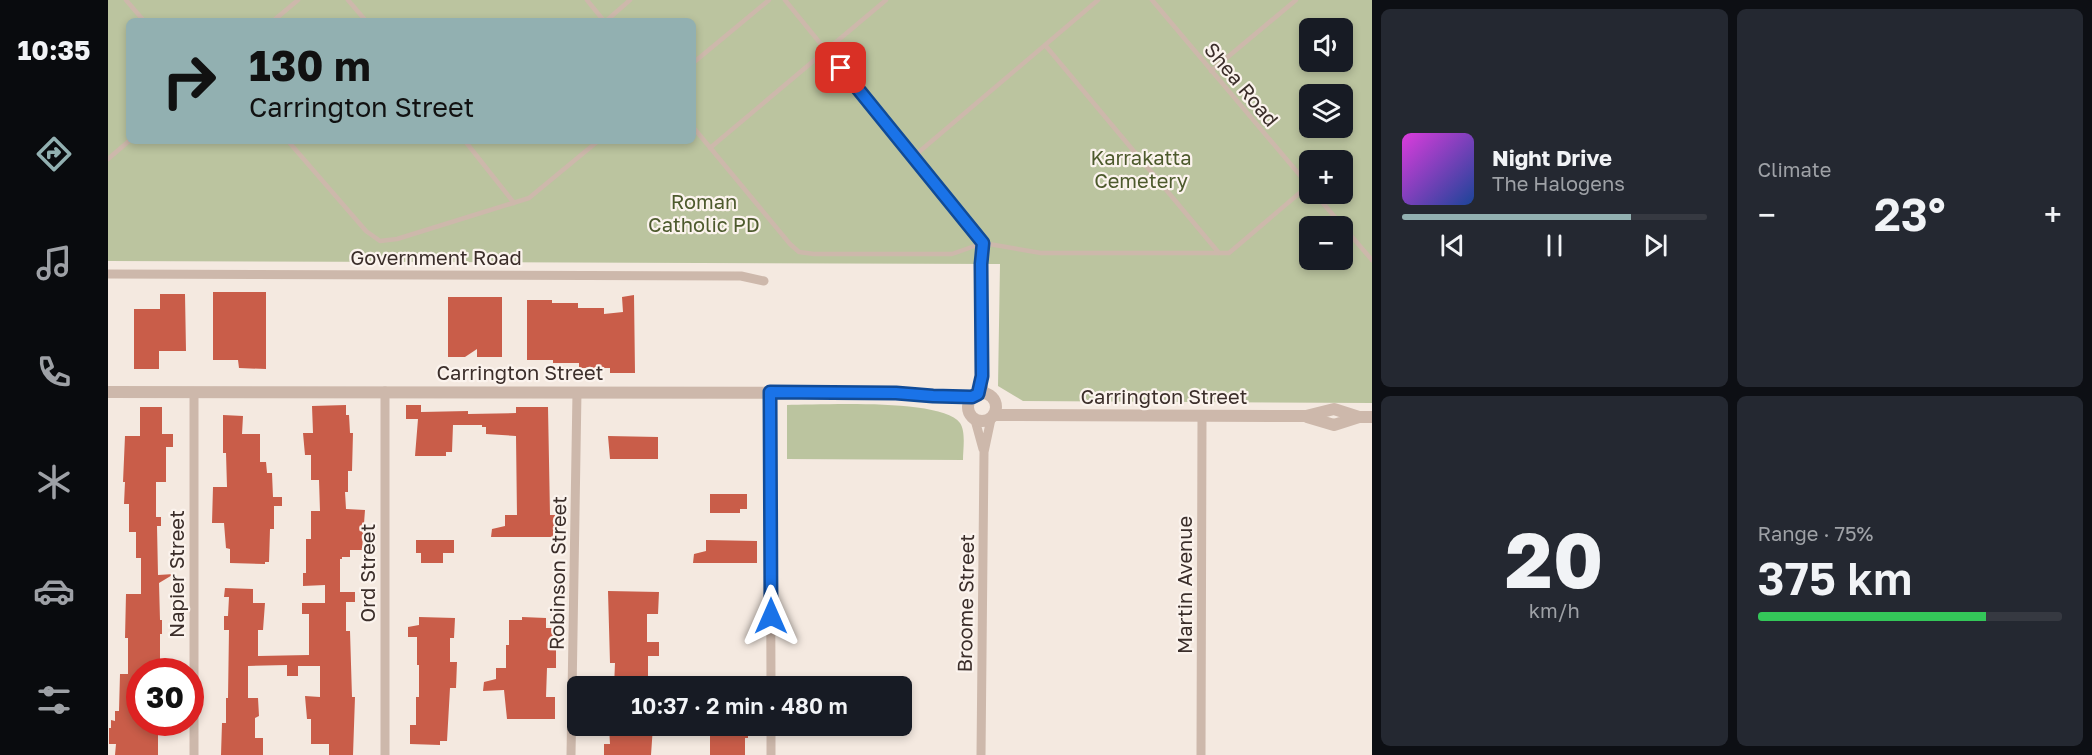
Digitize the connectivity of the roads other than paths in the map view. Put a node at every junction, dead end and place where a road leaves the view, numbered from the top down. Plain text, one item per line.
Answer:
1 (126, 0) edge
2 (298, 0) edge
3 (348, 0) edge
4 (586, 0) edge
5 (630, 0) edge
6 (769, 0) edge
7 (785, 0) edge
8 (886, 0) edge
9 (1098, 0) edge
10 (1152, 0) edge
11 (1296, 0) edge
12 (141, 18) edge
13 (277, 18) edge
14 (363, 18) edge
15 (602, 18) edge
16 (609, 18) edge
17 (1045, 45) junction
18 (826, 50) junction
19 (696, 61) edge
20 (1211, 71) junction
21 (696, 131) edge
22 (126, 144) edge
23 (291, 144) edge
24 (467, 144) edge
25 (594, 144) edge
26 (710, 147) junction
27 (913, 157) junction
28 (108, 159) edge
29 (1299, 174) edge
30 (1299, 194) edge
31 (514, 203) junction
32 (1324, 204) edge
33 (983, 243) junction
34 (1219, 253) junction
35 (1372, 260) edge
36 (108, 274) edge
37 (764, 281) dead end
38 (982, 376) junction
39 (108, 392) edge
40 (194, 392) junction
41 (385, 392) junction
42 (578, 392) junction
43 (770, 392) junction
44 (980, 395) junction
45 (933, 396) junction
46 (993, 413) junction
47 (971, 415) junction
48 (1202, 416) junction
49 (1366, 417) edge
50 (984, 452) junction
51 (771, 676) edge
52 (771, 736) edge
53 (194, 755) edge
54 (385, 755) edge
55 (572, 755) edge
56 (771, 755) edge
57 (981, 755) edge
58 (1201, 755) edge

1 - 12 lane
2 - 13 lane
3 - 14 lane
4 - 15 lane
5 - 16 lane
6 - 19 lane
7 - 18 lane
8 - 18 lane
9 - 17 lane
10 - 20 lane, Shea Road
11 - 20 lane
17 - 27 lane
17 - 34 lane
18 - 26 lane
18 - 27 lane
20 - 29 lane, Shea Road
21 - 26 lane
22 - 28 lane
23 - 31 lane
24 - 31 lane
25 - 31 lane
26 - 33 lane
27 - 33 lane
30 - 34 lane
32 - 35 lane
33 - 34 lane
33 - 38 lane
36 - 37 street, Government Road
38 - 44 lane
38 - 44 lane
39 - 40 street, Carrington Street
40 - 41 street, Carrington Street
40 - 53 street, Napier Street
41 - 42 street, Carrington Street
41 - 54 street, Ord Street
42 - 43 street, Carrington Street
42 - 55 street, Robinson Street
43 - 45 street, Carrington Street
43 - 51 street
44 - 45 street, Carrington Street
44 - 46 street
44 - 47 street
45 - 47 street, Carrington Street
46 - 47 street
46 - 48 street, Carrington Street
46 - 50 street, Broome Street
47 - 50 street, Broome Street
48 - 49 street, Carrington Street
48 - 58 street, Martin Avenue
50 - 57 street, Broome Street
52 - 56 street

